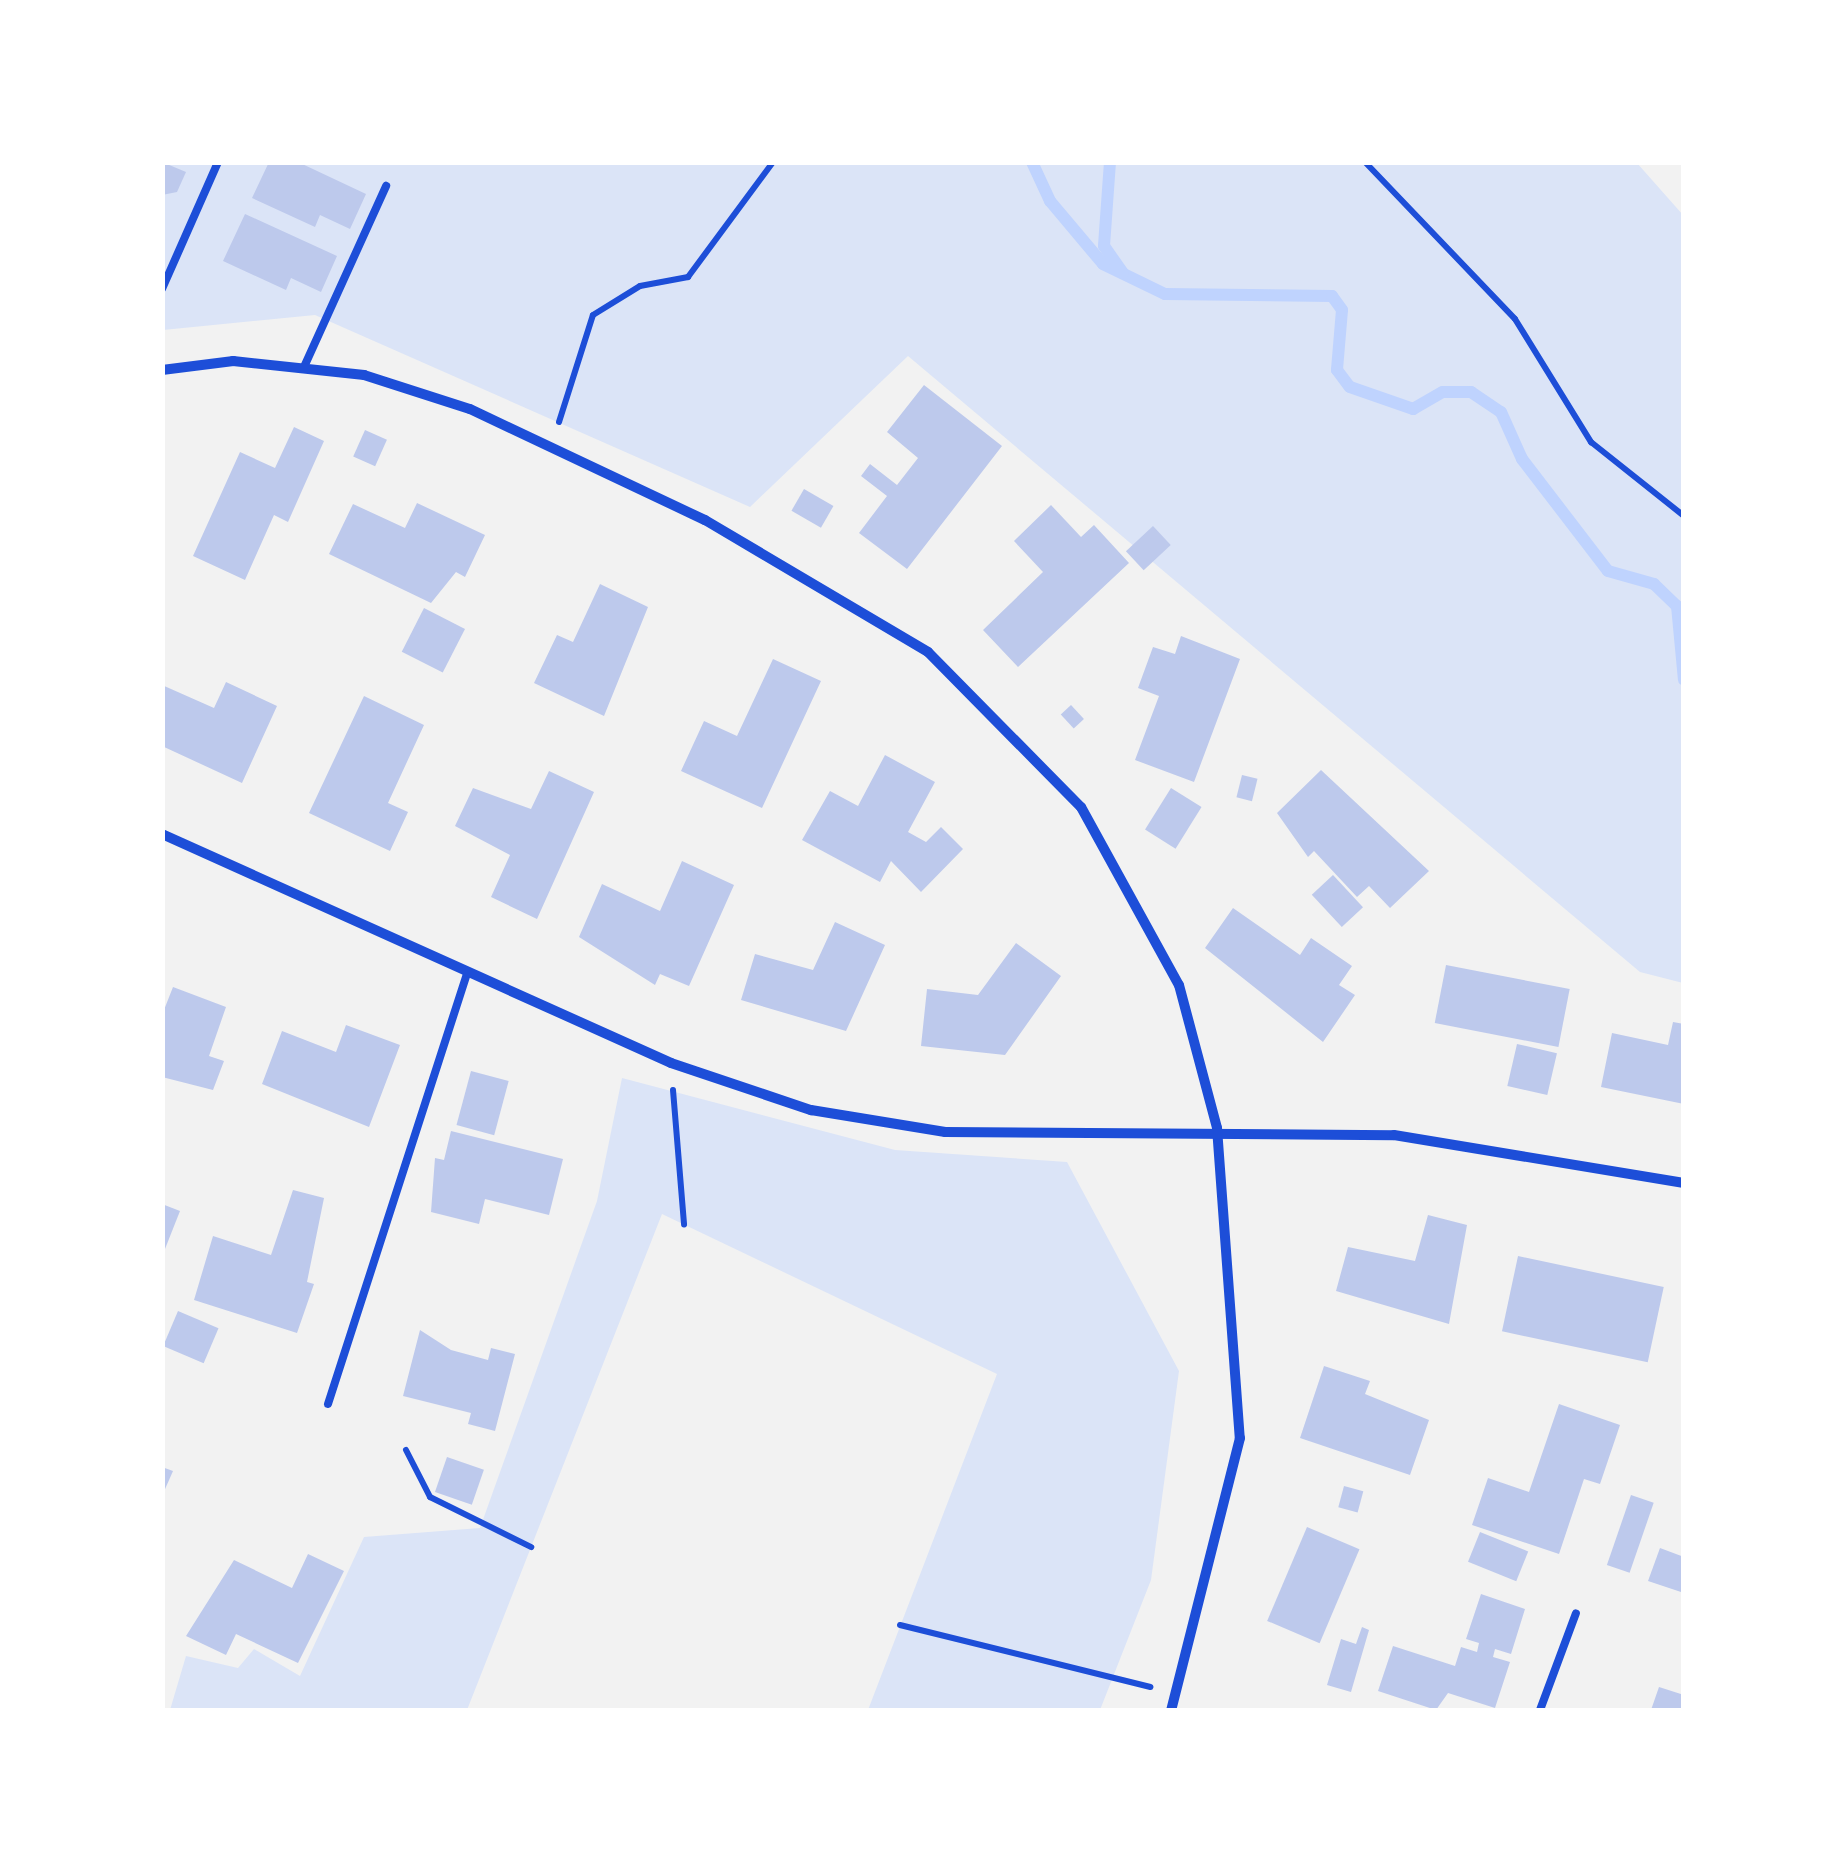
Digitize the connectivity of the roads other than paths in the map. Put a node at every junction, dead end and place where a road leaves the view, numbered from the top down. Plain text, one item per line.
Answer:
1 (218, 162) edge
2 (386, 186) dead end
3 (162, 288) edge
4 (304, 367) junction
5 (162, 370) edge
6 (162, 834) edge
7 (467, 974) junction
8 (1217, 1128) junction
9 (1684, 1183) edge
10 (328, 1404) dead end
11 (1576, 1613) dead end
12 (1170, 1710) edge
13 (1540, 1710) edge

1 - 3 lane
2 - 4 lane
4 - 5 street
4 - 8 street
6 - 7 street
7 - 8 street
7 - 10 lane
8 - 9 street
8 - 12 street
11 - 13 lane

